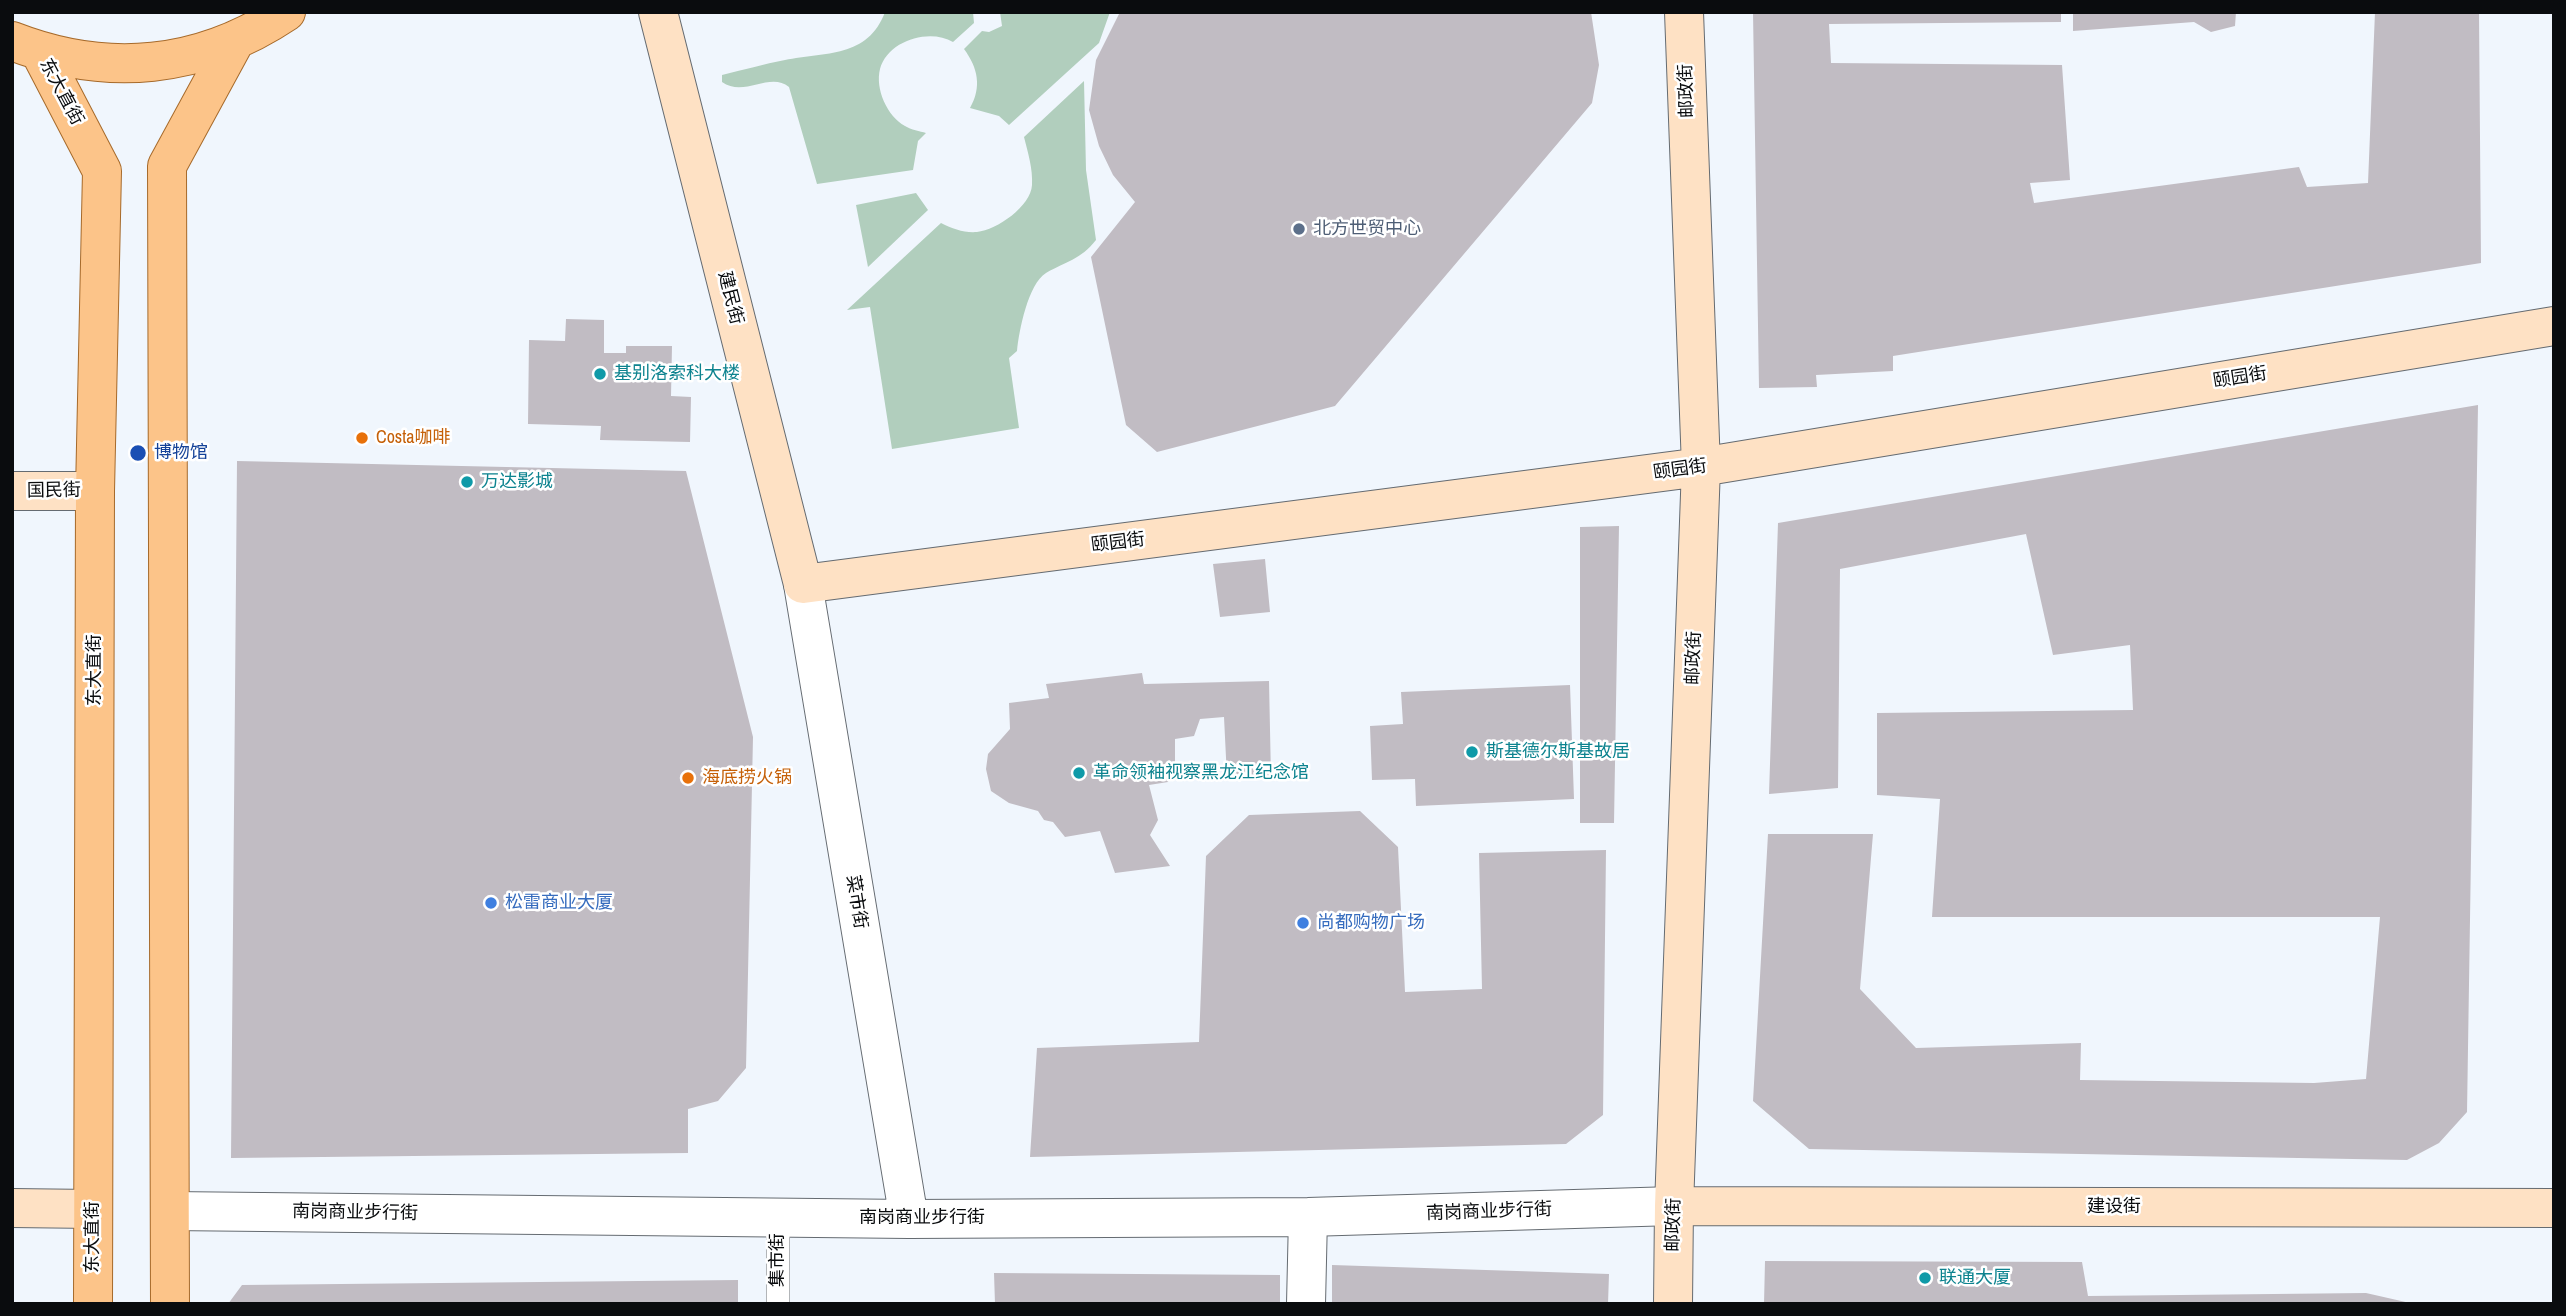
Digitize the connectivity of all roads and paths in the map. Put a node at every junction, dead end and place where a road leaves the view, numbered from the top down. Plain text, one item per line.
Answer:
1 (286, 12) edge
2 (657, 12) edge
3 (1684, 12) edge
4 (235, 41) junction
5 (26, 47) edge
6 (2554, 326) edge
7 (1701, 467) junction
8 (12, 491) edge
9 (95, 491) junction
10 (803, 584) junction
11 (1674, 1206) junction
12 (12, 1208) edge
13 (2554, 1208) edge
14 (93, 1209) junction
15 (170, 1211) junction
16 (778, 1217) junction
17 (1308, 1217) junction
18 (909, 1219) junction
19 (93, 1304) edge
20 (170, 1304) edge
21 (778, 1304) edge
22 (1306, 1304) edge
23 (1673, 1304) edge

1 - 4 main road
2 - 10 street, 建民街
3 - 7 street, 邮政街
4 - 5 main road
4 - 15 main road
5 - 9 main road, 东大直街
6 - 7 street, 颐园街
7 - 10 street, 颐园街
7 - 11 street, 邮政街
8 - 9 street, 国民街
9 - 14 main road, 东大直街
10 - 18 street, 菜市街
11 - 13 street, 建设街
11 - 17 street, 南岗商业步行街
11 - 23 street, 邮政街
12 - 14 street
14 - 19 main road, 东大直街
15 - 16 street, 南岗商业步行街
15 - 20 main road
16 - 18 street, 南岗商业步行街
16 - 21 lane, 集市街
17 - 18 street, 南岗商业步行街
17 - 22 street

